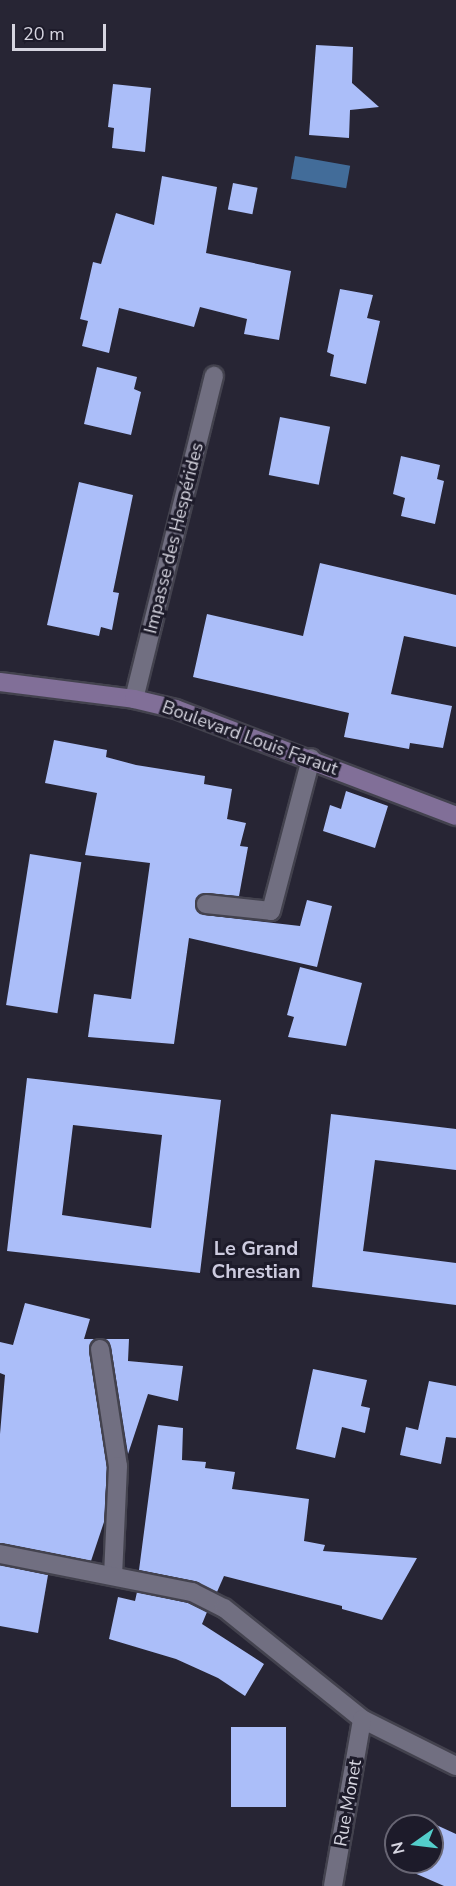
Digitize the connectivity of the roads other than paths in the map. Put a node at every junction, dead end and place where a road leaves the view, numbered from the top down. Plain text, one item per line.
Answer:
1 (214, 376) dead end
2 (0, 682) edge
3 (134, 699) junction
4 (311, 758) junction
5 (456, 816) edge
6 (206, 904) dead end
7 (100, 1349) dead end
8 (0, 1554) edge
9 (113, 1575) junction
10 (362, 1719) junction
11 (456, 1766) edge
12 (333, 1886) edge

1 - 3 street, Impasse des Hespérides
2 - 3 street, Boulevard Louis Faraut
3 - 4 street, Boulevard Louis Faraut
4 - 5 street, Boulevard Louis Faraut
4 - 6 street
7 - 9 street
8 - 9 street
9 - 10 street
10 - 11 street
10 - 12 street, Rue Monet

